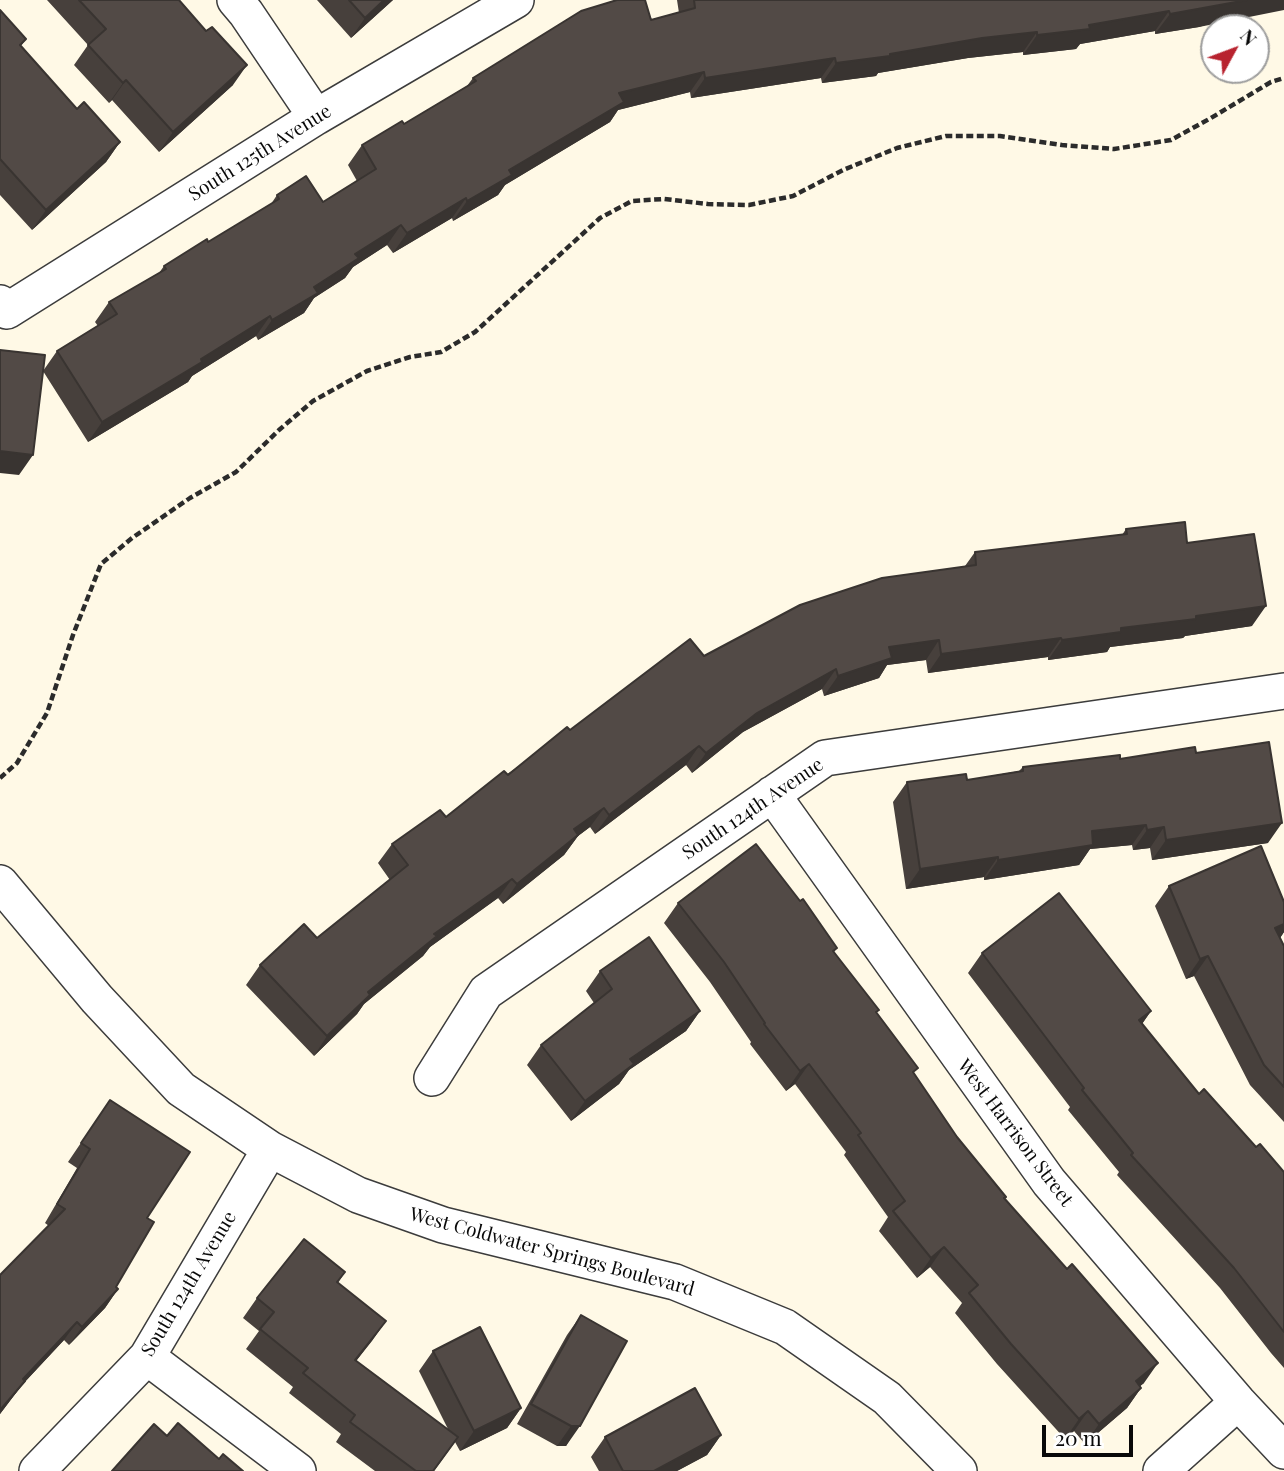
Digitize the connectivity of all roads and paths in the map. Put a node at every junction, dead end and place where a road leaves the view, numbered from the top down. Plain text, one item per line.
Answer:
1 (234, 0) edge
2 (516, 0) edge
3 (1284, 78) edge
4 (316, 117) junction
5 (4, 307) edge
6 (1284, 691) edge
7 (0, 778) edge
8 (772, 794) junction
9 (0, 883) edge
10 (432, 1078) dead end
11 (270, 1149) junction
12 (147, 1357) junction
13 (1238, 1402) junction
14 (1284, 1451) edge
15 (37, 1471) edge
16 (298, 1471) edge
17 (959, 1471) edge
18 (1161, 1471) edge

1 - 4 street
2 - 4 street, South 125th Avenue
3 - 7 path
4 - 5 street, South 125th Avenue
6 - 8 street, South 124th Avenue
8 - 10 street, South 124th Avenue
8 - 13 street, West Harrison Street
9 - 11 street, West Coldwater Springs Boulevard
11 - 12 street, South 124th Avenue
11 - 17 street, West Coldwater Springs Boulevard
12 - 15 street, South 124th Avenue
12 - 16 street
13 - 14 street, West Harrison Street
13 - 18 street

